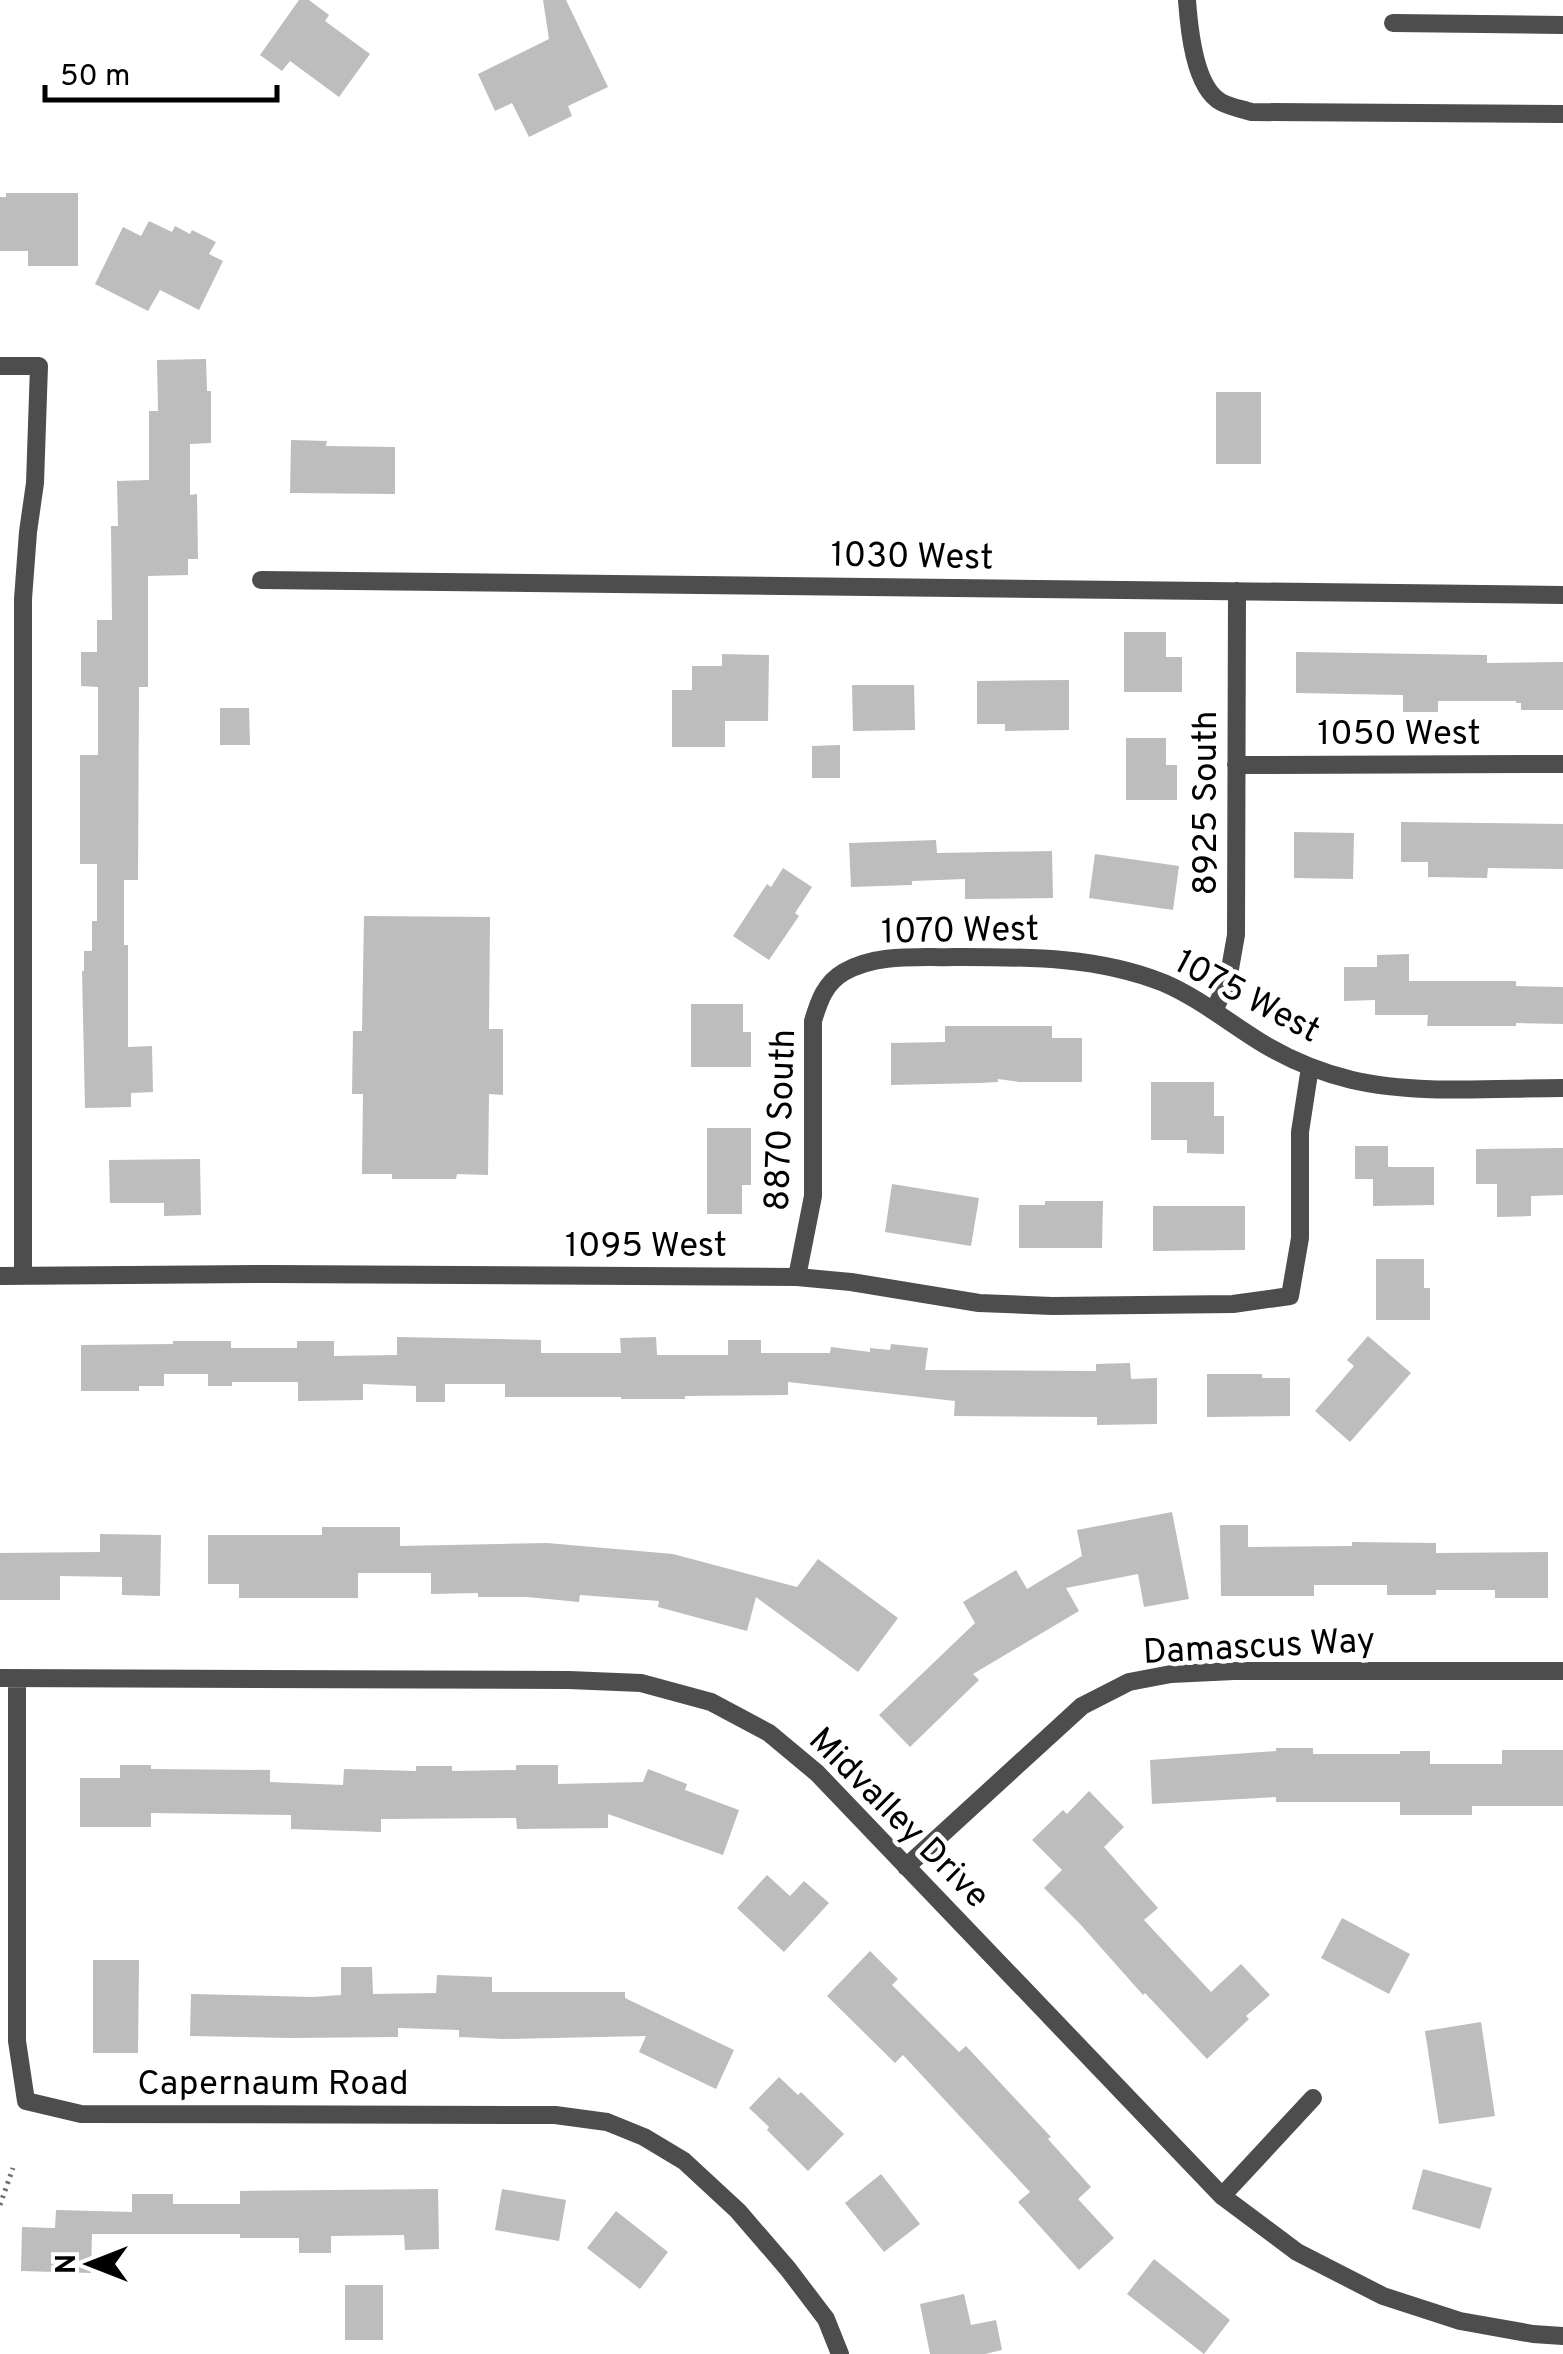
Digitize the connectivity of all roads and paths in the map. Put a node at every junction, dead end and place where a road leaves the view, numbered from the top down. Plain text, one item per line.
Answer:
1 (1187, 0) edge
2 (1393, 23) dead end
3 (1563, 26) edge
4 (1563, 114) edge
5 (0, 366) edge
6 (261, 580) dead end
7 (1237, 592) junction
8 (1563, 595) edge
9 (1563, 764) edge
10 (1236, 765) junction
11 (1082, 961) joint
12 (842, 973) joint
13 (1214, 1011) junction
14 (1310, 1067) junction
15 (1563, 1088) edge
16 (0, 1276) edge
17 (24, 1276) junction
18 (797, 1277) junction
19 (1563, 1671) edge
20 (8, 1678) edge
21 (906, 1867) junction
22 (1313, 2098) dead end
23 (13, 2168) dead end
24 (1222, 2196) junction
25 (0, 2205) edge
26 (1563, 2336) edge
27 (840, 2354) edge

1 - 4 street
2 - 3 street
5 - 17 street
6 - 7 street, 1030 West
7 - 8 street, 1030 West
7 - 10 street, 8925 South
9 - 10 street, 1050 West
10 - 13 street, 8925 South
11 - 12 street, 1070 West
11 - 13 street, 1075 West
12 - 18 street, 8870 South
13 - 14 street, 1075 West
14 - 15 street, 1075 West
14 - 18 street, 1095 West
16 - 17 street, 1095 West
17 - 18 street, 1095 West
19 - 21 street, Damascus Way
20 - 21 street, Midvalley Drive
20 - 27 street, Capernaum Road
21 - 24 street, Midvalley Drive
22 - 24 street
23 - 25 path
24 - 26 street, Midvalley Drive

